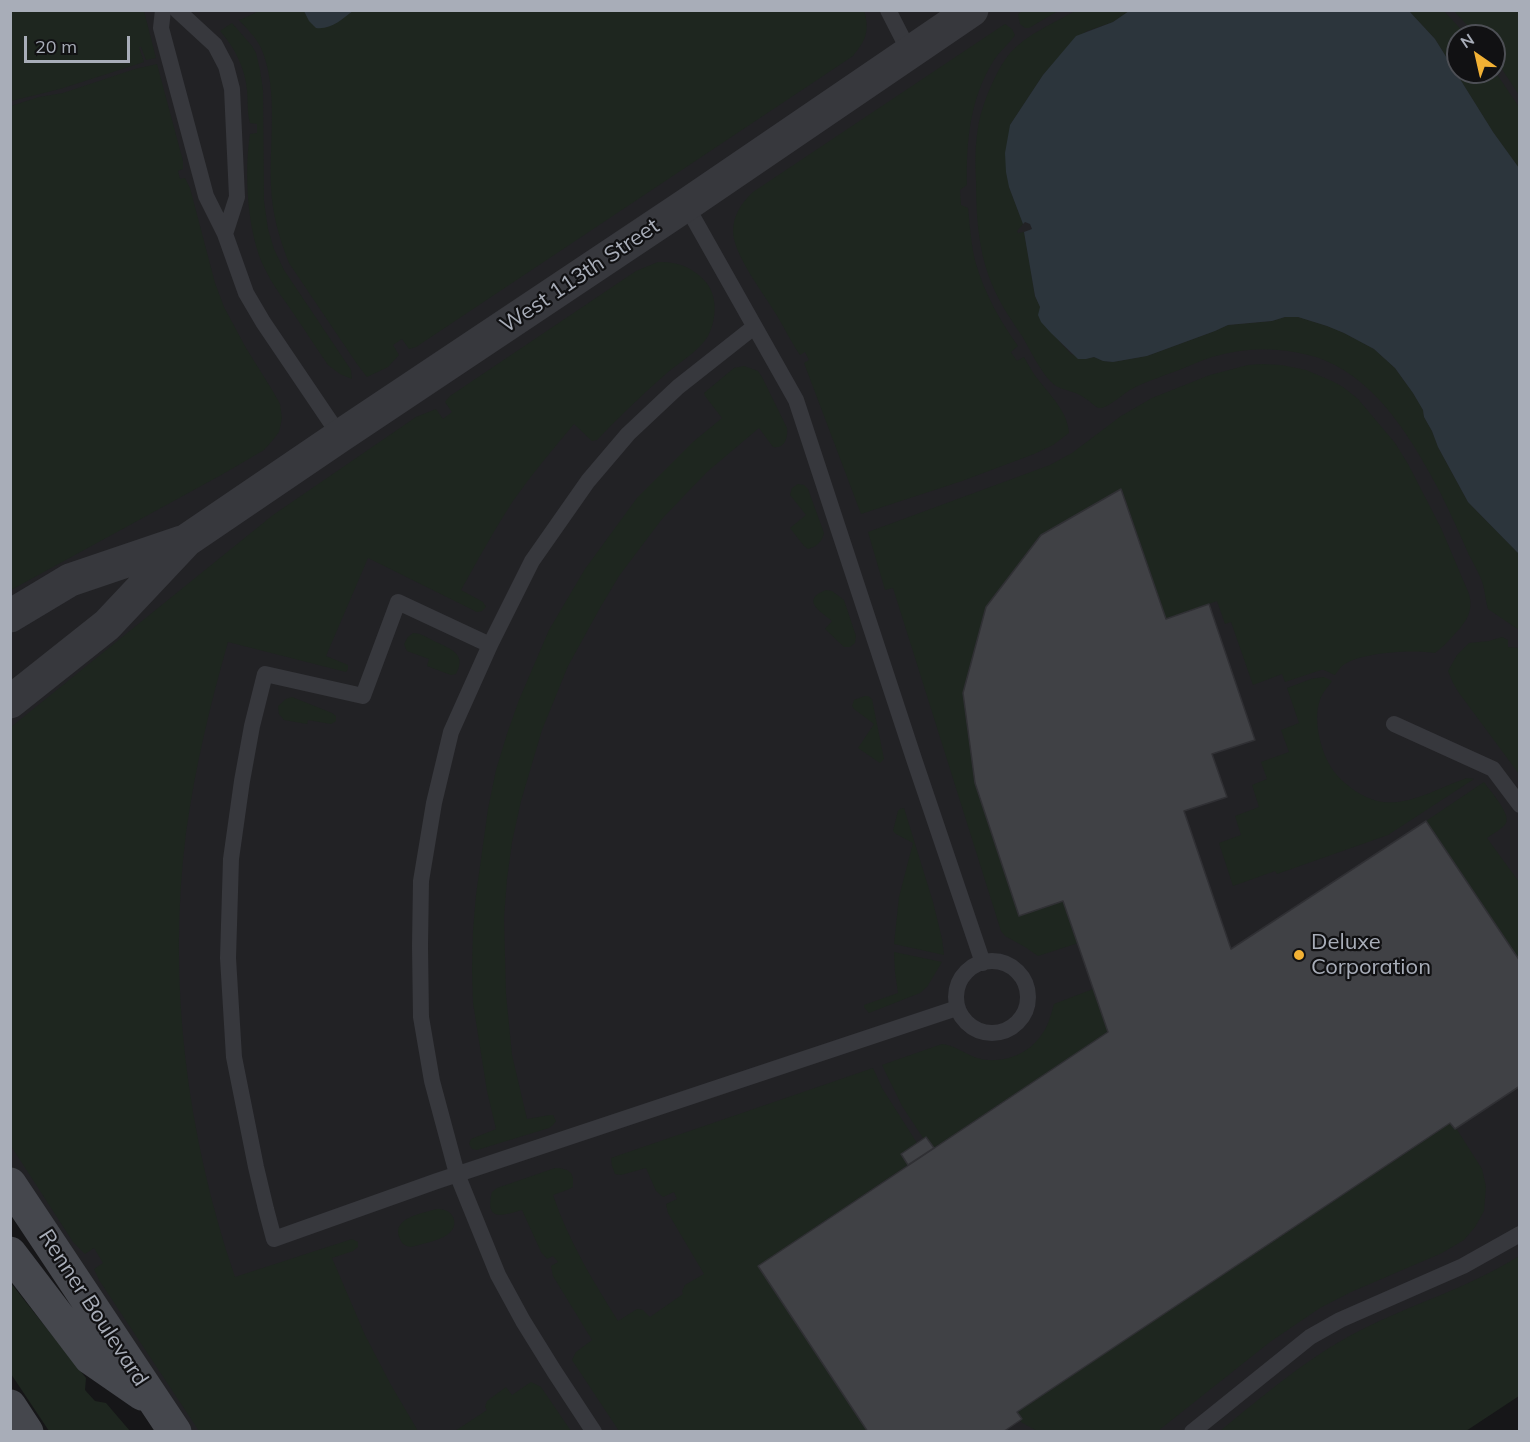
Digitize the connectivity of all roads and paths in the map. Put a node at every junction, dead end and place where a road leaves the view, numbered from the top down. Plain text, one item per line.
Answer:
1 (163, 10) edge
2 (177, 10) edge
3 (888, 10) edge
4 (972, 10) edge
5 (910, 53) junction
6 (686, 206) junction
7 (225, 234) junction
8 (754, 327) junction
9 (340, 436) junction
10 (187, 540) junction
11 (10, 616) edge
12 (490, 645) junction
13 (10, 702) edge
14 (1394, 724) dead end
15 (1520, 805) edge
16 (983, 963) junction
17 (957, 1008) junction
18 (457, 1174) junction
19 (10, 1184) edge
20 (1520, 1234) edge
21 (10, 1253) edge
22 (156, 1404) junction
23 (10, 1406) edge
24 (27, 1431) edge
25 (175, 1431) edge
26 (594, 1431) edge
27 (1192, 1431) edge

1 - 7 lane
2 - 7 lane
3 - 5 lane
4 - 5 street, West 113th Street
5 - 6 street, West 113th Street
6 - 8 lane
6 - 9 street, West 113th Street
7 - 9 lane
8 - 12 lane
8 - 16 lane
9 - 10 street, West 113th Street
10 - 11 street, West 113th Street
10 - 13 street, West 113th Street
12 - 18 lane
12 - 18 lane
14 - 15 lane
16 - 17 lane
16 - 17 lane
17 - 18 lane
18 - 26 lane
19 - 22 main road, Renner Boulevard
20 - 27 lane
21 - 22 main road
22 - 25 main road, Renner Boulevard
23 - 24 main road

